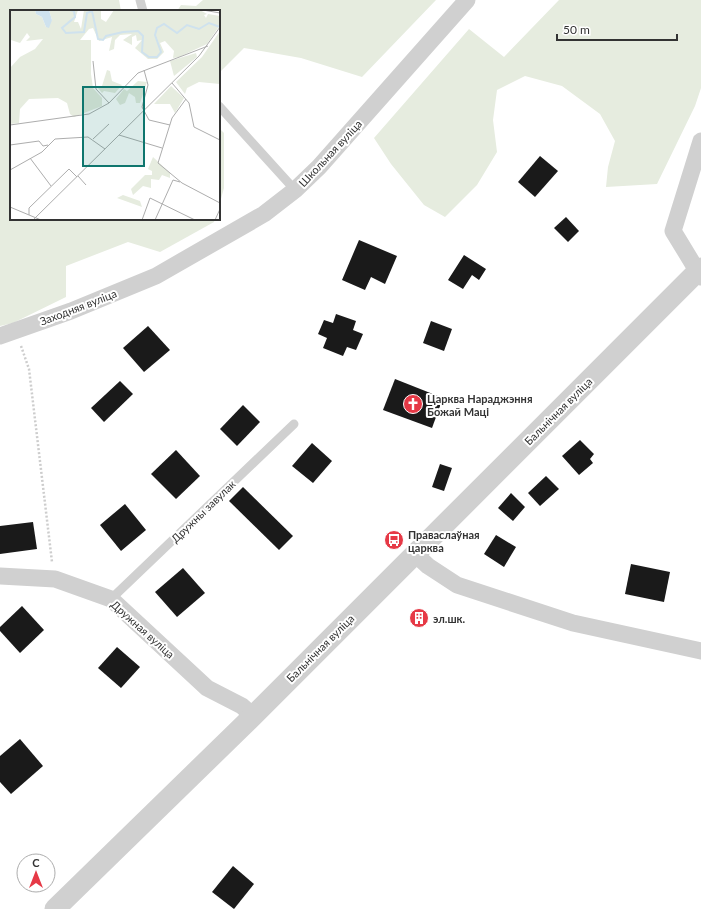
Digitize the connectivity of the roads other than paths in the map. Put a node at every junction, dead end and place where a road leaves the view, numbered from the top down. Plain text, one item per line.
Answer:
1 (140, 0) edge
2 (466, 0) edge
3 (143, 10) edge
4 (220, 107) edge
5 (701, 141) edge
6 (295, 190) junction
7 (700, 272) edge
8 (160, 274) joint
9 (7, 333) edge
10 (294, 424) dead end
11 (414, 553) junction
12 (0, 576) edge
13 (111, 599) junction
14 (701, 651) edge
15 (253, 716) junction
16 (55, 909) edge

1 - 3 lane
2 - 6 street, Школьная вуліца
4 - 6 lane
5 - 7 street
6 - 8 street, Школьная вуліца
7 - 11 street, Бальнічная вуліца
8 - 9 street, Заходняя вуліца
10 - 13 lane, Дружны завулак
11 - 14 street
11 - 15 street, Бальнічная вуліца
12 - 13 street, Дружная вуліца
13 - 15 street, Дружная вуліца
15 - 16 street, Бальнічная вуліца

